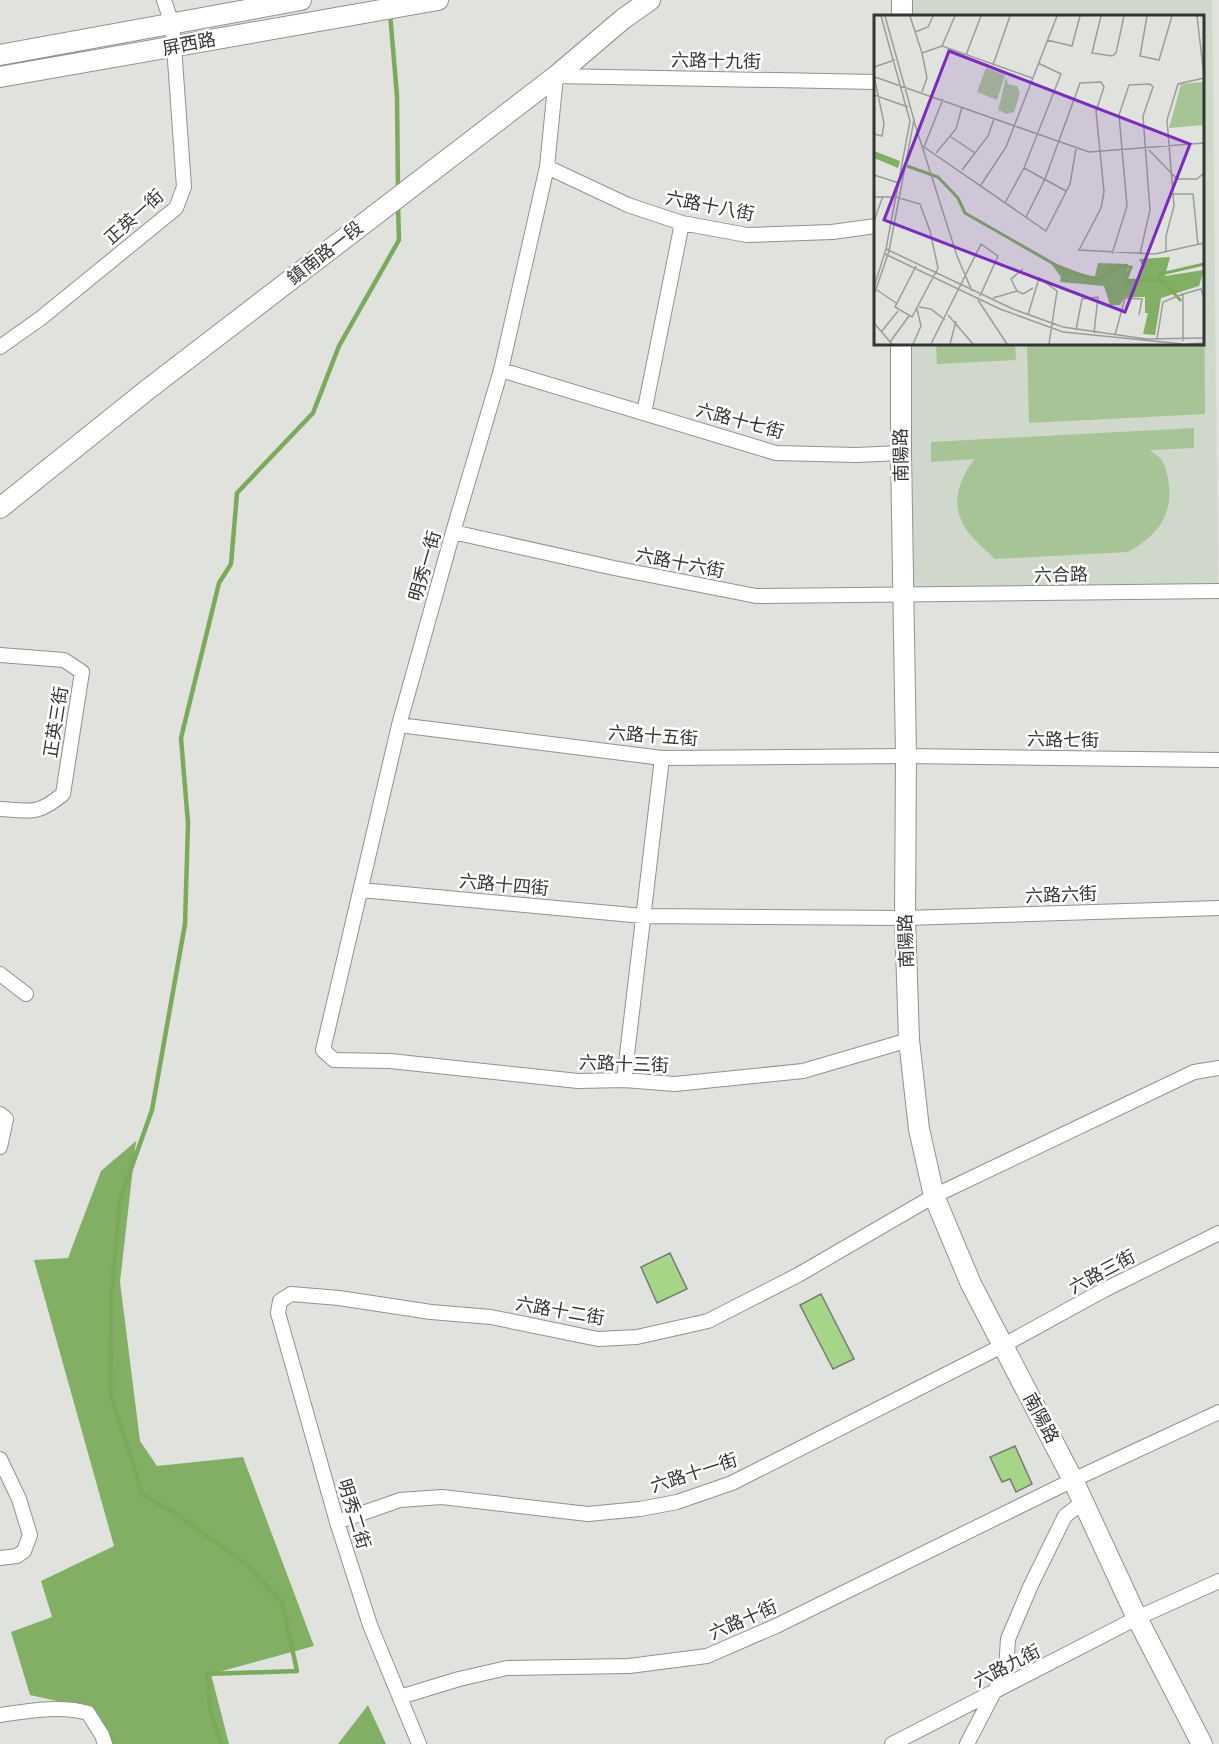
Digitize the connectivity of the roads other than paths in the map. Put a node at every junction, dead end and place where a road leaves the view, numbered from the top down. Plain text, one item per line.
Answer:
1 (164, 0) edge
2 (301, 0) edge
3 (438, 0) edge
4 (650, 0) edge
5 (263, 3) edge
6 (172, 24) junction
7 (174, 46) junction
8 (0, 55) edge
9 (556, 76) junction
10 (0, 77) edge
11 (874, 82) edge
12 (547, 166) junction
13 (682, 223) junction
14 (874, 226) edge
15 (901, 345) edge
16 (0, 347) edge
17 (501, 370) junction
18 (644, 413) junction
19 (901, 453) junction
20 (0, 508) edge
21 (453, 532) junction
22 (1219, 591) edge
23 (904, 595) junction
24 (0, 655) edge
25 (399, 725) junction
26 (906, 756) junction
27 (662, 758) junction
28 (1219, 760) edge
29 (0, 809) edge
30 (361, 890) junction
31 (1219, 908) edge
32 (643, 915) junction
33 (905, 918) junction
34 (0, 974) edge
35 (26, 994) dead end
36 (909, 1040) junction
37 (334, 1060) joint
38 (1219, 1068) edge
39 (624, 1080) junction
40 (0, 1114) edge
41 (0, 1147) edge
42 (934, 1196) junction
43 (1219, 1233) edge
44 (291, 1294) joint
45 (1002, 1346) junction
46 (1219, 1412) edge
47 (0, 1459) edge
48 (1073, 1480) junction
49 (1083, 1502) junction
50 (337, 1522) junction
51 (0, 1558) edge
52 (1219, 1581) edge
53 (1137, 1618) junction
54 (993, 1693) junction
55 (400, 1697) junction
56 (0, 1715) edge
57 (105, 1744) edge
58 (419, 1744) edge
59 (892, 1744) edge
60 (967, 1744) edge
61 (1202, 1744) edge

1 - 6 street, 正英一街
2 - 5 street, 屏西路
3 - 7 street, 屏西路
4 - 9 street, 鎮南路一段
5 - 6 street, 屏西路
6 - 7 street, 正英一街
6 - 8 street, 屏西路
7 - 10 street, 屏西路
7 - 16 street, 正英一街
9 - 11 street, 六路十九街
9 - 12 street, 明秀一街
9 - 20 street, 鎮南路一段
12 - 13 street, 六路十八街
12 - 17 street, 明秀一街
13 - 14 street, 六路十八街
13 - 18 street
15 - 19 street, 南陽路
17 - 18 street, 六路十七街
17 - 21 street, 明秀一街
18 - 19 street, 六路十七街
19 - 23 street, 南陽路
21 - 23 street, 六路十六街
21 - 25 street, 明秀一街
22 - 23 street, 六合路
23 - 26 street, 南陽路
24 - 29 street, 正英三街
25 - 27 street, 六路十五街
25 - 30 street, 明秀一街
26 - 27 street, 六路十五街
26 - 28 street, 六路七街
26 - 33 street, 南陽路
27 - 32 street
30 - 32 street, 六路十四街
30 - 37 street, 明秀一街
31 - 33 street, 六路六街
32 - 33 street, 六路十四街
32 - 39 street
33 - 36 street, 南陽路
34 - 35 street
36 - 39 street, 六路十三街
36 - 42 street, 南陽路
37 - 39 street, 六路十三街
38 - 42 street
40 - 41 street
42 - 44 street, 六路十二街
42 - 45 street, 南陽路
43 - 45 street, 六路三街
44 - 50 street, 明秀二街
45 - 48 street, 南陽路
45 - 50 street, 六路十一街
46 - 48 street
47 - 51 street
48 - 49 street, 南陽路
48 - 55 street, 六路十街
49 - 53 street, 南陽路
49 - 54 street
50 - 55 street, 明秀二街
52 - 53 street, 六路九街
53 - 54 street, 六路九街
53 - 61 street, 南陽路
54 - 59 street, 六路九街
54 - 60 street
55 - 58 street, 明秀二街
56 - 57 street

